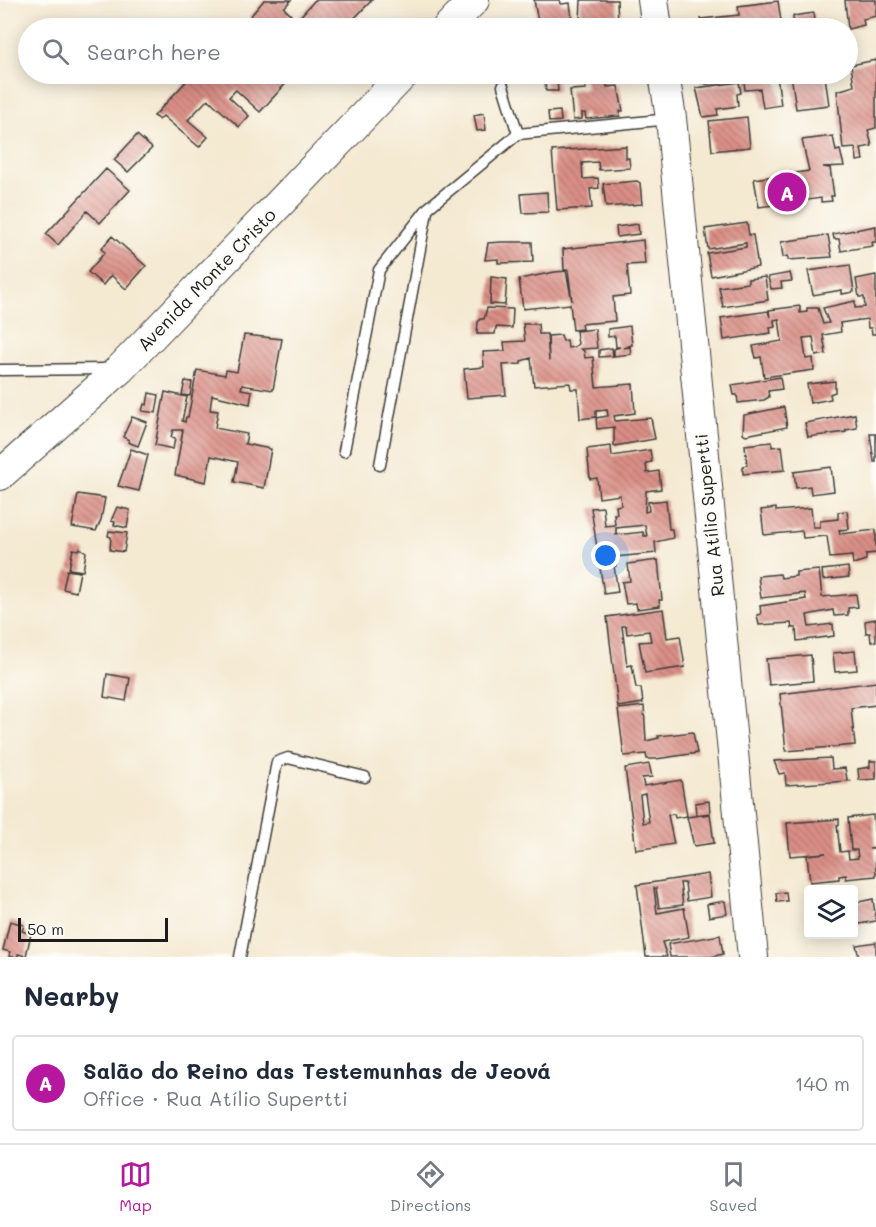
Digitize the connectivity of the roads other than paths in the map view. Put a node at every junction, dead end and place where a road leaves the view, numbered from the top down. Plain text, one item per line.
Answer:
1 (474, 0) edge
2 (653, 0) edge
3 (457, 18) edge
4 (656, 18) edge
5 (394, 84) edge
6 (666, 84) edge
7 (503, 86) dead end
8 (671, 118) junction
9 (518, 134) junction
10 (428, 208) junction
11 (120, 369) junction
12 (0, 370) edge
13 (344, 451) dead end
14 (380, 465) dead end
15 (0, 475) edge
16 (365, 777) dead end
17 (240, 957) edge
18 (753, 957) edge

1 - 3 main road
2 - 4 main road
5 - 11 main road, Avenida Monte Cristo
6 - 8 main road, Rua Atílio Supertti
7 - 9 lane
8 - 9 lane
8 - 18 main road, Rua Atílio Supertti
9 - 10 lane
10 - 13 lane
10 - 14 lane
11 - 12 lane
11 - 15 main road, Avenida Monte Cristo
16 - 17 lane

